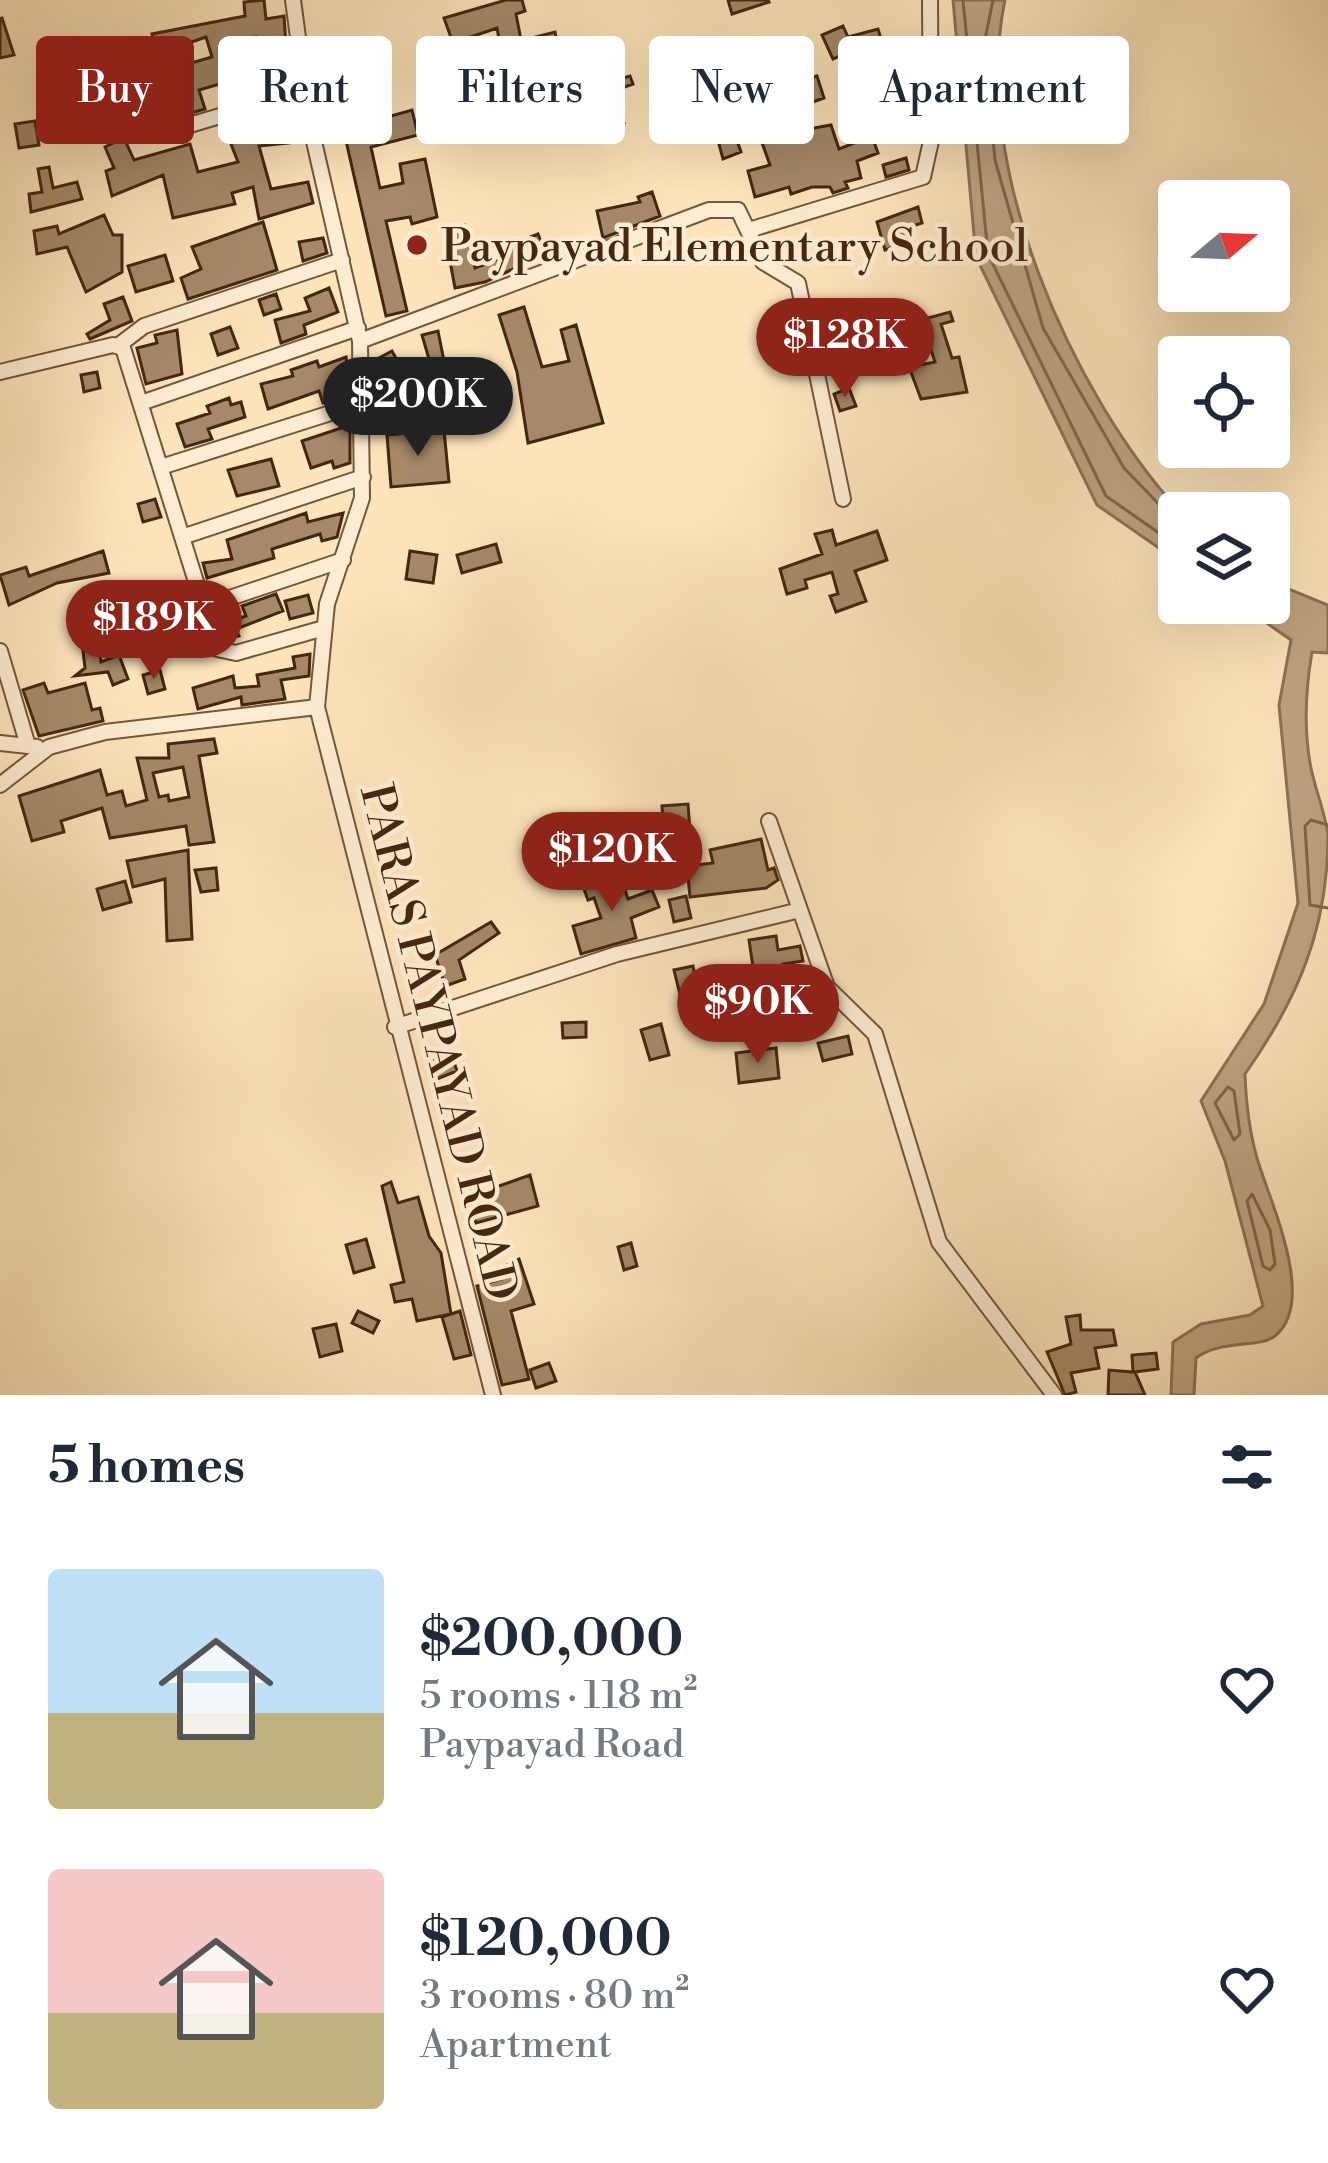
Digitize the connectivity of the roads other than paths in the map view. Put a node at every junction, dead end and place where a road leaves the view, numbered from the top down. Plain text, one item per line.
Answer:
1 (293, 0) edge
2 (930, 0) edge
3 (297, 36) edge
4 (316, 144) edge
5 (749, 230) junction
6 (343, 260) junction
7 (359, 334) junction
8 (119, 345) junction
9 (0, 372) edge
10 (141, 403) junction
11 (362, 403) junction
12 (160, 467) junction
13 (364, 477) junction
14 (843, 499) dead end
15 (182, 537) junction
16 (343, 560) junction
17 (203, 608) junction
18 (324, 628) junction
19 (0, 651) edge
20 (317, 707) junction
21 (0, 743) edge
22 (28, 746) junction
23 (49, 747) junction
24 (0, 784) edge
25 (769, 820) dead end
26 (800, 910) junction
27 (395, 1027) junction
28 (493, 1395) edge
29 (1054, 1395) edge

1 - 3 street, PARAS PAYPAYAD ROAD
2 - 5 street
4 - 6 street, PARAS PAYPAYAD ROAD
5 - 7 street
5 - 14 street
6 - 7 street, PARAS PAYPAYAD ROAD
6 - 8 street
7 - 10 street
7 - 11 street, PARAS PAYPAYAD ROAD
8 - 9 street
8 - 10 street
10 - 12 street
11 - 12 street
11 - 13 street, PARAS PAYPAYAD ROAD
12 - 15 street
13 - 15 street
13 - 16 street, PARAS PAYPAYAD ROAD
15 - 17 street
16 - 17 street
16 - 18 street, PARAS PAYPAYAD ROAD
17 - 18 street
18 - 20 street, PARAS PAYPAYAD ROAD
19 - 22 street
20 - 23 street
20 - 27 street, PARAS PAYPAYAD ROAD
21 - 22 street
22 - 23 street
23 - 24 street
25 - 26 street
26 - 27 street
26 - 29 street
27 - 28 street, PARAS PAYPAYAD ROAD

